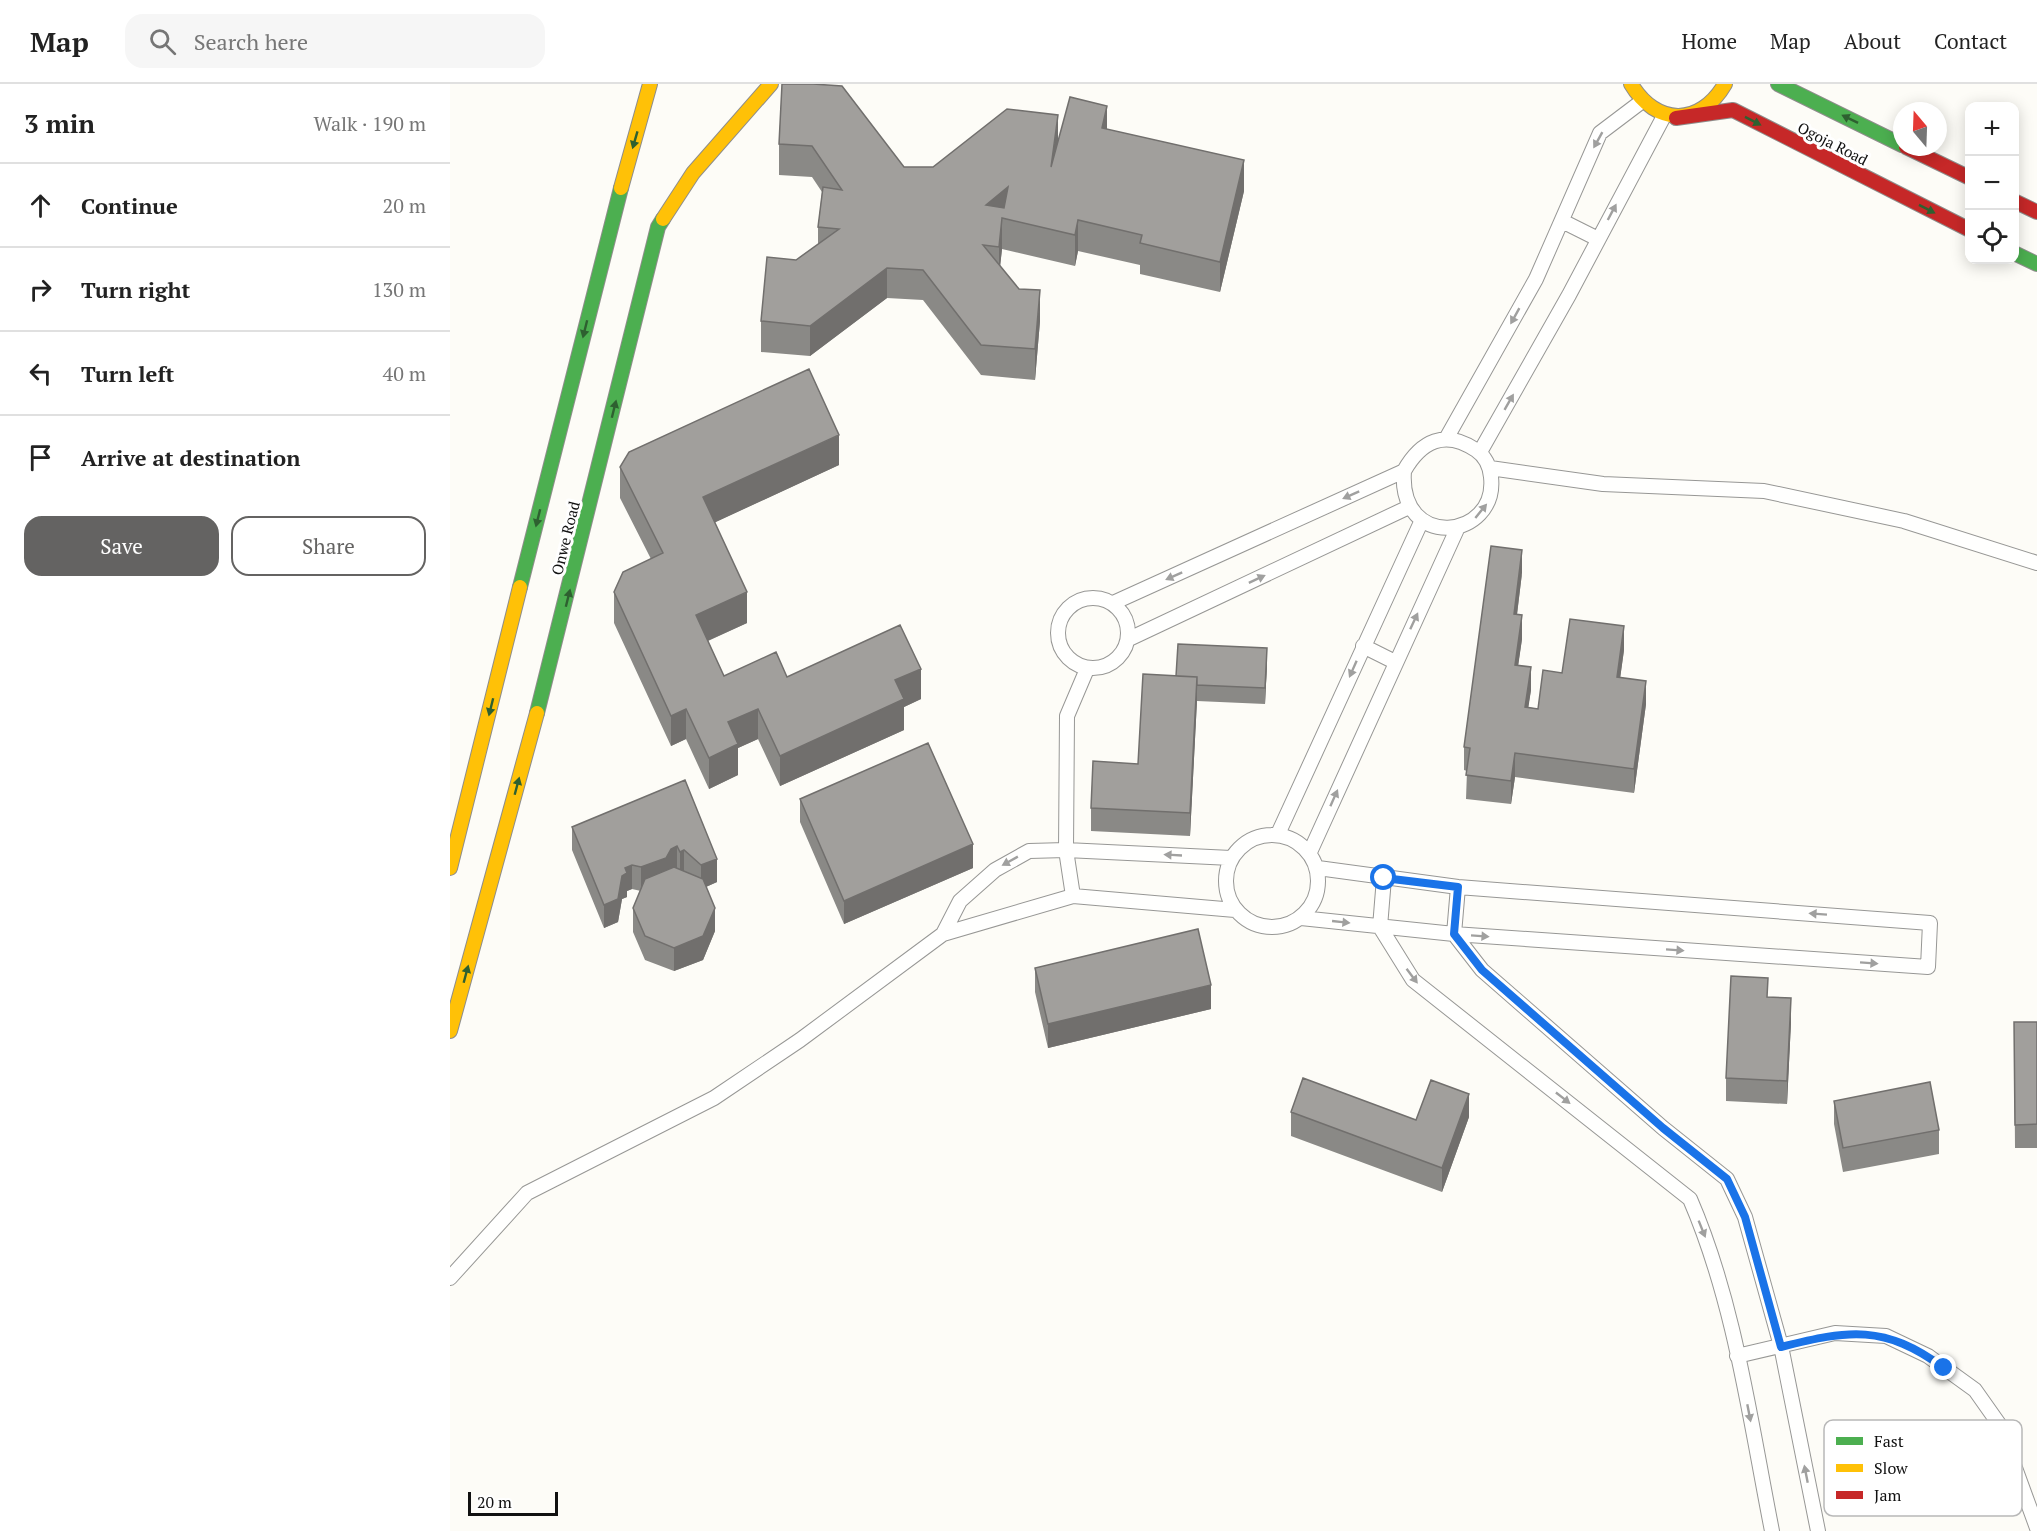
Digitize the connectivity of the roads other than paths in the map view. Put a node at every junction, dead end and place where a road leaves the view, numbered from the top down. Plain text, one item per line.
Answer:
1 (650, 84) edge
2 (771, 84) edge
3 (1725, 84) edge
4 (1778, 84) edge
5 (1632, 92) edge
6 (1670, 117) junction
7 (1893, 141) edge
8 (1925, 156) edge
9 (1965, 176) edge
10 (2019, 203) edge
11 (2037, 212) edge
12 (1562, 221) junction
13 (1965, 227) edge
14 (1598, 239) junction
15 (2019, 255) edge
16 (2037, 264) edge
17 (1446, 439) junction
18 (1480, 452) junction
19 (1490, 468) junction
20 (1404, 471) junction
21 (1409, 507) junction
22 (1422, 520) junction
23 (1458, 526) junction
24 (2037, 563) edge
25 (1113, 603) junction
26 (540, 629) dead end
27 (559, 634) junction
28 (1129, 639) junction
29 (1363, 646) junction
30 (1395, 662) junction
31 (1087, 669) junction
32 (1278, 834) junction
33 (1066, 850) junction
34 (1310, 852) junction
35 (1231, 858) junction
36 (450, 868) edge
37 (1318, 868) junction
38 (1384, 878) junction
39 (1458, 887) junction
40 (1072, 896) junction
41 (1235, 910) junction
42 (1301, 918) junction
43 (1380, 927) junction
44 (943, 934) junction
45 (1454, 934) junction
46 (450, 1031) edge
47 (450, 1278) edge
48 (1781, 1347) junction
49 (1737, 1356) junction
50 (1996, 1420) edge
51 (2022, 1487) edge
52 (2037, 1528) edge
53 (1772, 1531) edge
54 (1818, 1531) edge

1 -> 36 main road, Onwe Road
27 -> 2 main road, Onwe Road
3 - 6 main road
7 -> 4 main road, Ogoja Road
5 - 6 main road
5 -> 12 lane
6 -> 13 main road, Ogoja Road
14 -> 6 lane
8 - 9 main road, Ogoja Road
10 - 11 main road
12 - 14 lane
12 -> 17 lane
18 -> 14 lane
15 - 16 main road
17 - 18 lane
17 - 20 lane
18 - 19 lane
23 -> 19 lane
19 - 24 lane
20 - 21 lane
20 -> 25 lane
21 - 22 lane
28 -> 21 lane
22 - 23 lane
22 - 29 lane
30 -> 23 lane
25 - 28 lane
25 - 31 lane
26 - 27 main road
46 -> 27 main road, Onwe Road
28 - 31 lane
29 - 30 lane
29 -> 32 lane
34 -> 30 lane
31 - 33 lane
32 - 34 lane
32 - 35 lane
35 -> 33 lane
33 - 40 lane
33 -> 44 lane
34 - 37 lane
35 - 41 lane
37 - 38 lane
37 - 42 lane
38 - 39 lane
38 - 43 lane
39 - 45 lane
45 -> 39 lane
40 - 41 lane
40 - 44 lane
41 - 42 lane
42 -> 43 lane
43 - 45 lane
43 -> 49 lane
44 - 47 lane
45 - 48 lane
48 - 49 lane
48 - 50 lane
54 -> 48 lane
49 -> 53 lane
51 - 52 lane

